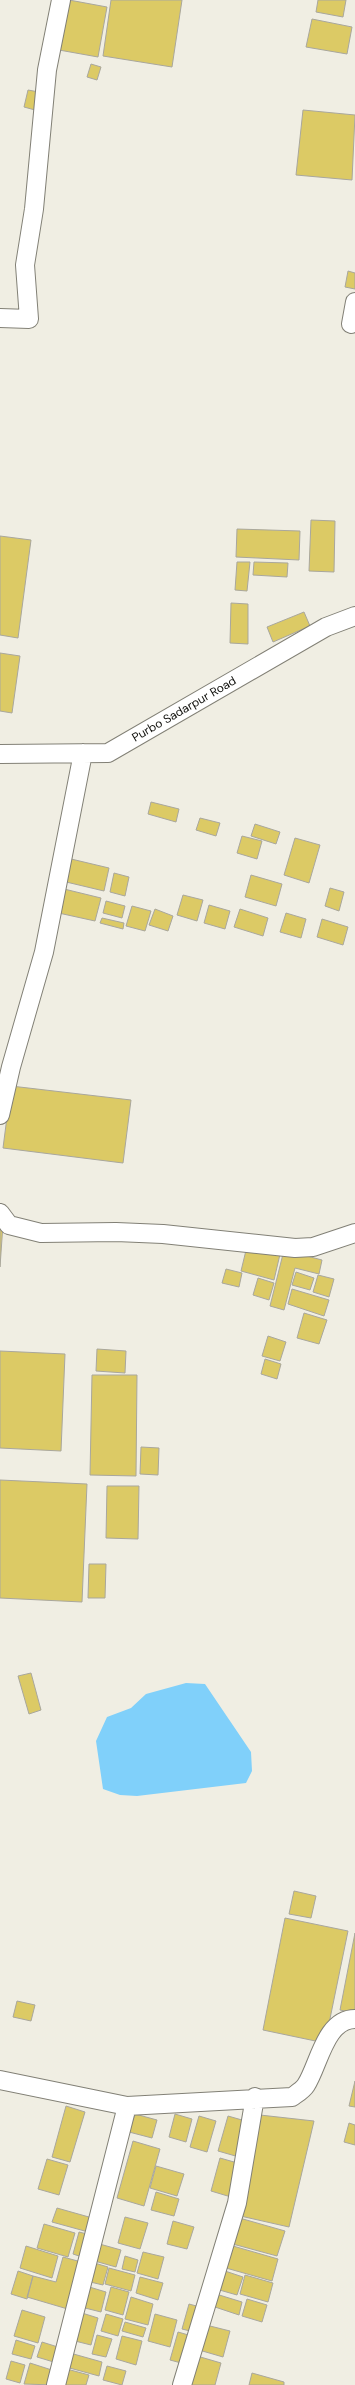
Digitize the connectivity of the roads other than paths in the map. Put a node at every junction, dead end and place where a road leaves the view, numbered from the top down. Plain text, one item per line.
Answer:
1 (61, 0) edge
2 (355, 302) edge
3 (0, 318) edge
4 (351, 324) dead end
5 (355, 616) edge
6 (84, 753) junction
7 (0, 754) edge
8 (0, 1115) edge
9 (0, 1213) edge
10 (355, 1233) edge
11 (355, 2019) edge
12 (0, 2080) edge
13 (255, 2098) junction
14 (127, 2106) junction
15 (56, 2385) edge
16 (182, 2385) edge

1 - 3 street
2 - 4 street
5 - 6 street, Purbo Sadarpur Road
6 - 7 street, Purbo Sadarpur Road
6 - 8 street
9 - 10 street
11 - 13 street
12 - 14 street
13 - 14 street
13 - 16 street
14 - 15 street

